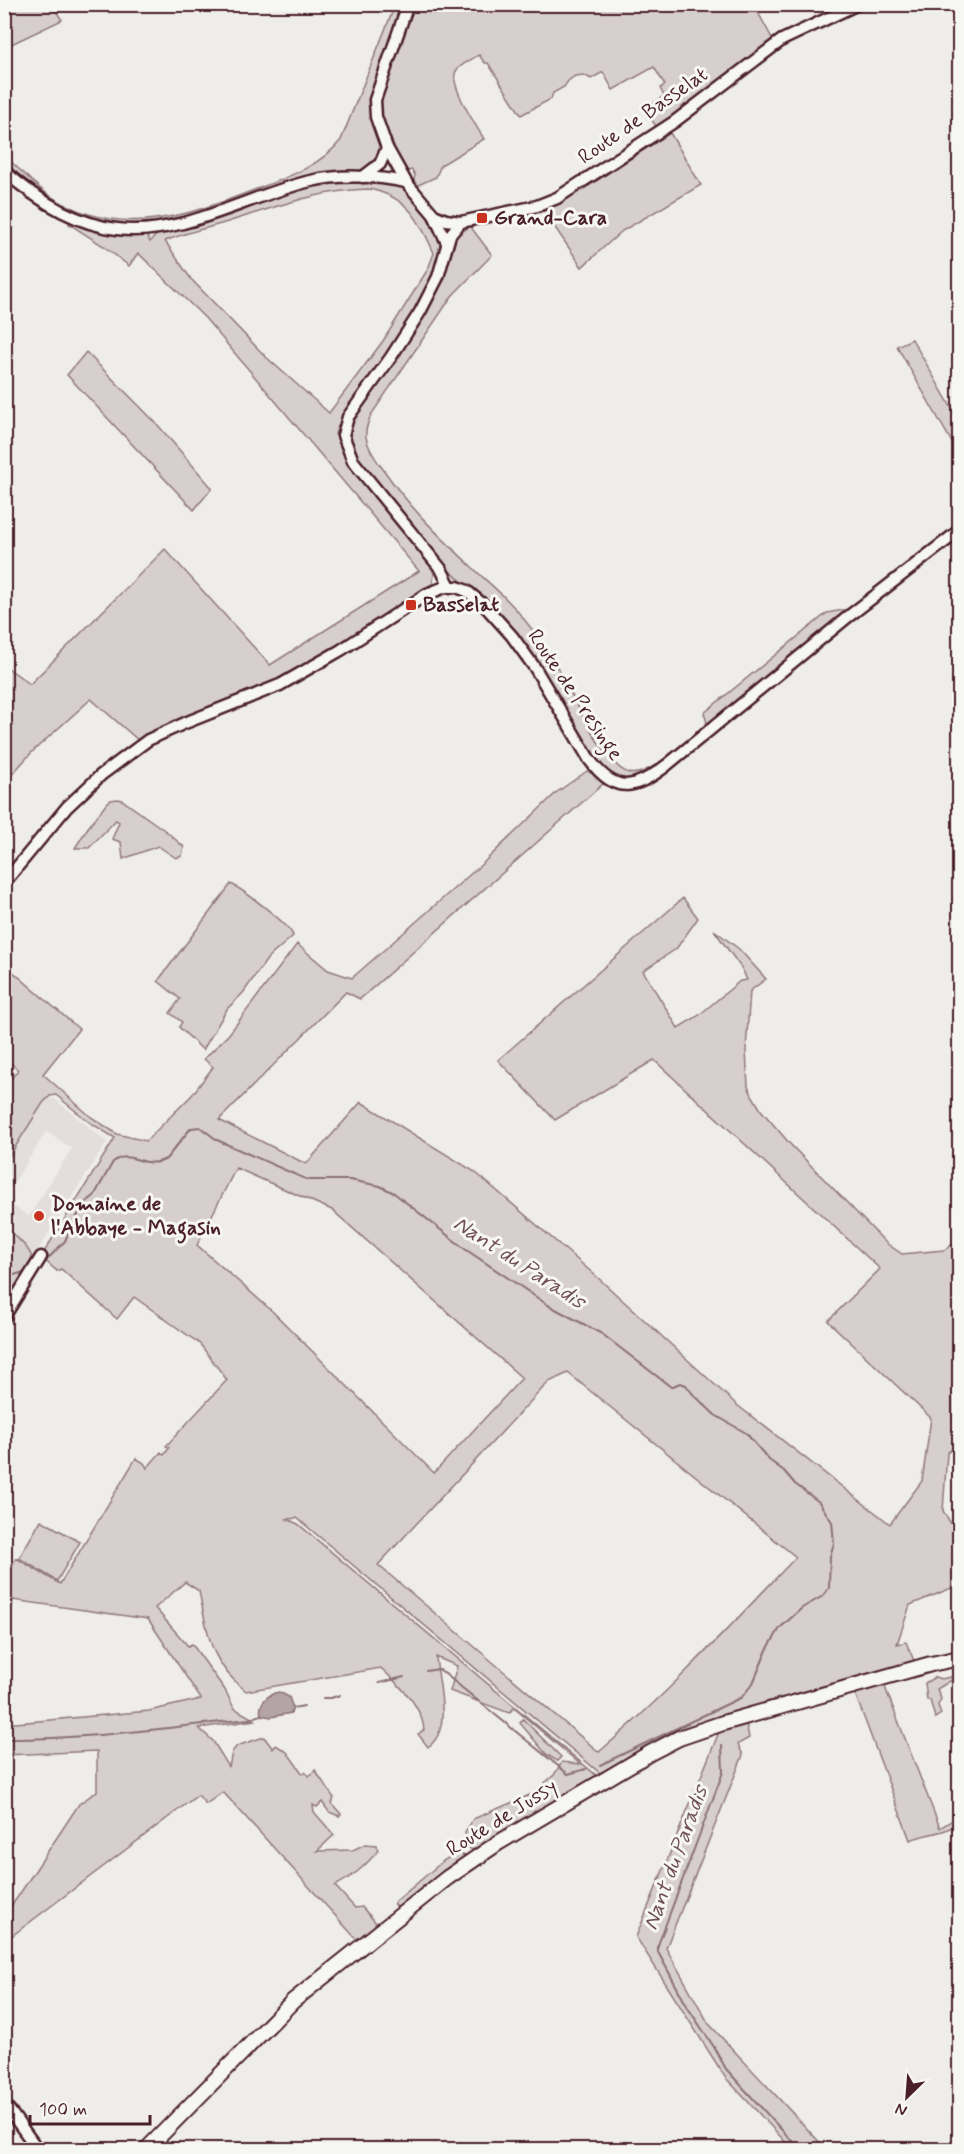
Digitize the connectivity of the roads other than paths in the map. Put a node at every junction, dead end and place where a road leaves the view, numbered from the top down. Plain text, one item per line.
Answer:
1 (408, 4) edge
2 (858, 4) edge
3 (387, 148) junction
4 (4, 171) edge
5 (361, 178) junction
6 (406, 182) junction
7 (434, 215) junction
8 (461, 222) junction
9 (447, 243) junction
10 (960, 530) edge
11 (450, 586) junction
12 (4, 883) edge
13 (36, 1264) dead end
14 (4, 1317) edge
15 (960, 1658) edge
16 (4, 2103) edge
17 (38, 2150) edge
18 (146, 2150) edge

1 - 3 street
2 - 8 street, Route de Basselat
3 - 5 street
3 - 6 street
4 - 5 street
5 - 6 street
6 - 7 street
7 - 8 street
7 - 9 street
8 - 9 street
9 - 11 street
10 - 11 street, Route de Presinge
11 - 12 street
13 - 14 street
15 - 18 main road, Route de Jussy
16 - 17 street

